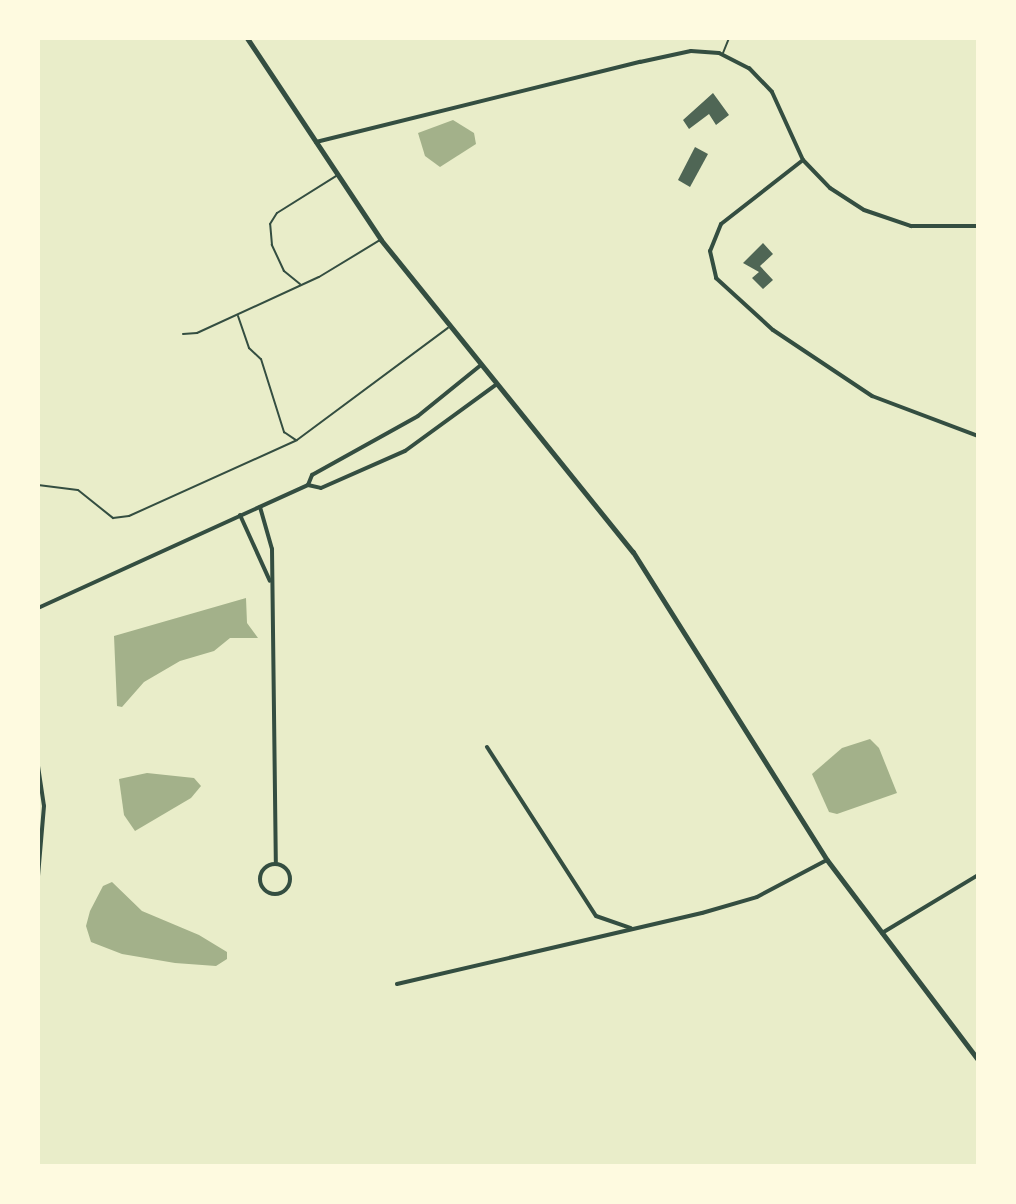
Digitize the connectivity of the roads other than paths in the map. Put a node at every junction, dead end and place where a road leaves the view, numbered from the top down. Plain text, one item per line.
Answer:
1 (247, 38) edge
2 (729, 38) edge
3 (722, 54) junction
4 (314, 143) junction
5 (803, 160) junction
6 (337, 176) junction
7 (978, 226) edge
8 (381, 240) junction
9 (301, 284) junction
10 (238, 315) junction
11 (452, 325) junction
12 (183, 334) dead end
13 (482, 364) junction
14 (498, 382) junction
15 (978, 436) edge
16 (297, 440) junction
17 (38, 485) edge
18 (308, 485) junction
19 (260, 507) junction
20 (240, 515) junction
21 (273, 587) junction
22 (38, 608) edge
23 (487, 747) dead end
24 (38, 766) edge
25 (827, 860) junction
26 (276, 862) junction
27 (978, 875) edge
28 (38, 876) edge
29 (633, 929) junction
30 (882, 933) junction
31 (397, 984) dead end
32 (978, 1060) edge

1 - 4 street
2 - 3 lane
3 - 4 street
3 - 5 street
4 - 6 street
5 - 7 street
5 - 15 street
6 - 8 street
6 - 9 lane
8 - 9 lane
8 - 11 street
9 - 10 lane
10 - 12 lane
10 - 16 lane
11 - 13 street
11 - 16 lane
13 - 14 street
13 - 18 street
14 - 18 street
14 - 25 street
16 - 17 lane
18 - 19 street
19 - 20 street
19 - 21 street
20 - 21 street
20 - 22 street
21 - 26 street
23 - 29 street
24 - 28 street
25 - 29 street
25 - 30 street
26 - 26 street
27 - 30 street
29 - 31 street
30 - 32 street

